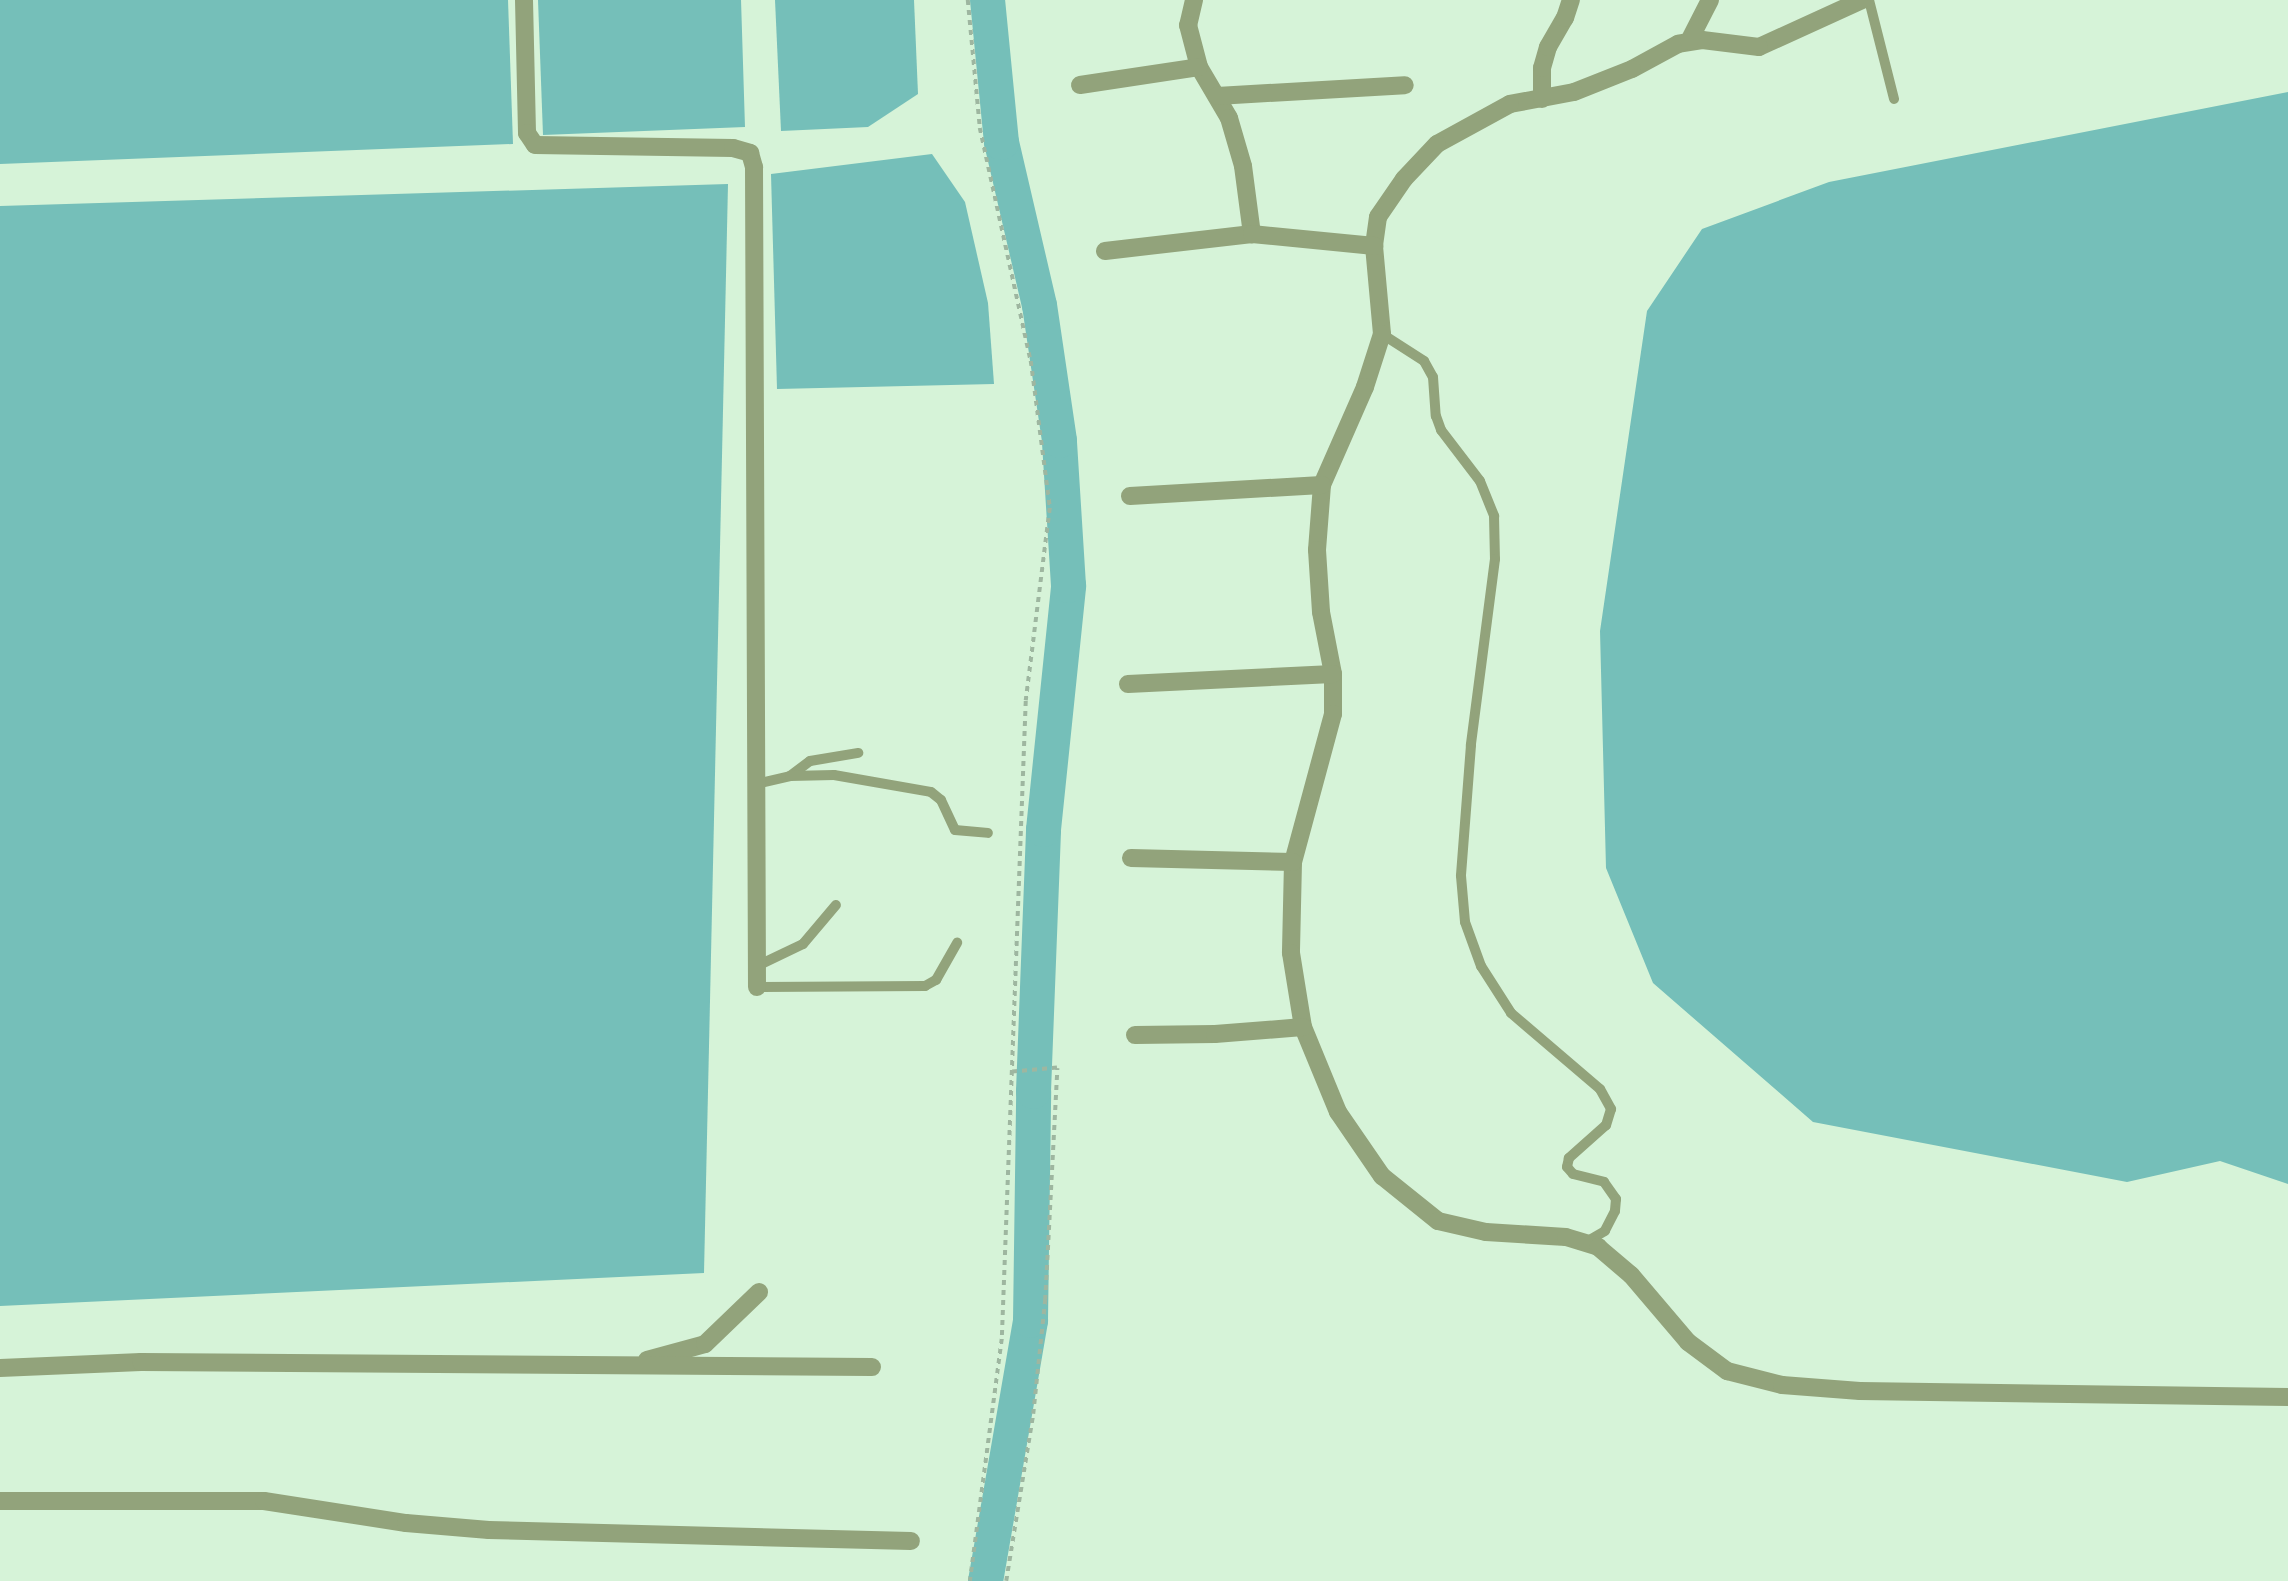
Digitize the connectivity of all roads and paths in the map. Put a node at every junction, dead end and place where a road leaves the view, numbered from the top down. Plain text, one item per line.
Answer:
1 (524, 0) edge
2 (968, 0) edge
3 (1194, 0) edge
4 (1571, 0) edge
5 (1710, 0) edge
6 (1862, 0) edge
7 (1869, 0) edge
8 (1689, 41) junction
9 (1199, 67) junction
10 (1080, 85) dead end
11 (1405, 85) dead end
12 (1217, 96) junction
13 (1542, 99) junction
14 (1895, 99) dead end
15 (1252, 234) junction
16 (1374, 246) junction
17 (1105, 251) dead end
18 (1382, 334) junction
19 (1322, 485) junction
20 (1130, 496) dead end
21 (1333, 674) junction
22 (1128, 684) dead end
23 (858, 753) dead end
24 (790, 776) junction
25 (756, 784) junction
26 (988, 833) dead end
27 (1131, 858) dead end
28 (1293, 862) junction
29 (836, 905) dead end
30 (957, 943) dead end
31 (757, 966) junction
32 (757, 988) joint
33 (1303, 1027) junction
34 (1135, 1035) dead end
35 (1012, 1072) junction
36 (1586, 1242) junction
37 (759, 1292) dead end
38 (627, 1366) junction
39 (872, 1367) dead end
40 (0, 1368) edge
41 (2288, 1397) edge
42 (0, 1501) edge
43 (911, 1541) dead end
44 (970, 1581) edge
45 (1006, 1581) edge

1 - 25 street
2 - 35 path
3 - 9 street
4 - 13 street
5 - 8 street
6 - 8 street
7 - 14 lane
8 - 13 street
9 - 10 street
9 - 12 street
11 - 12 street
12 - 15 street
13 - 16 street
15 - 16 street
15 - 17 street
16 - 18 street
18 - 19 street
18 - 36 lane
19 - 20 street
19 - 21 street
21 - 22 street
21 - 28 street
23 - 24 lane
24 - 25 lane
24 - 26 lane
25 - 31 street
27 - 28 street
28 - 33 street
29 - 31 lane
30 - 32 lane
31 - 32 street
33 - 34 street
33 - 36 street
35 - 44 path
35 - 45 path
36 - 41 street
37 - 38 street
38 - 39 street
38 - 40 street
42 - 43 street

